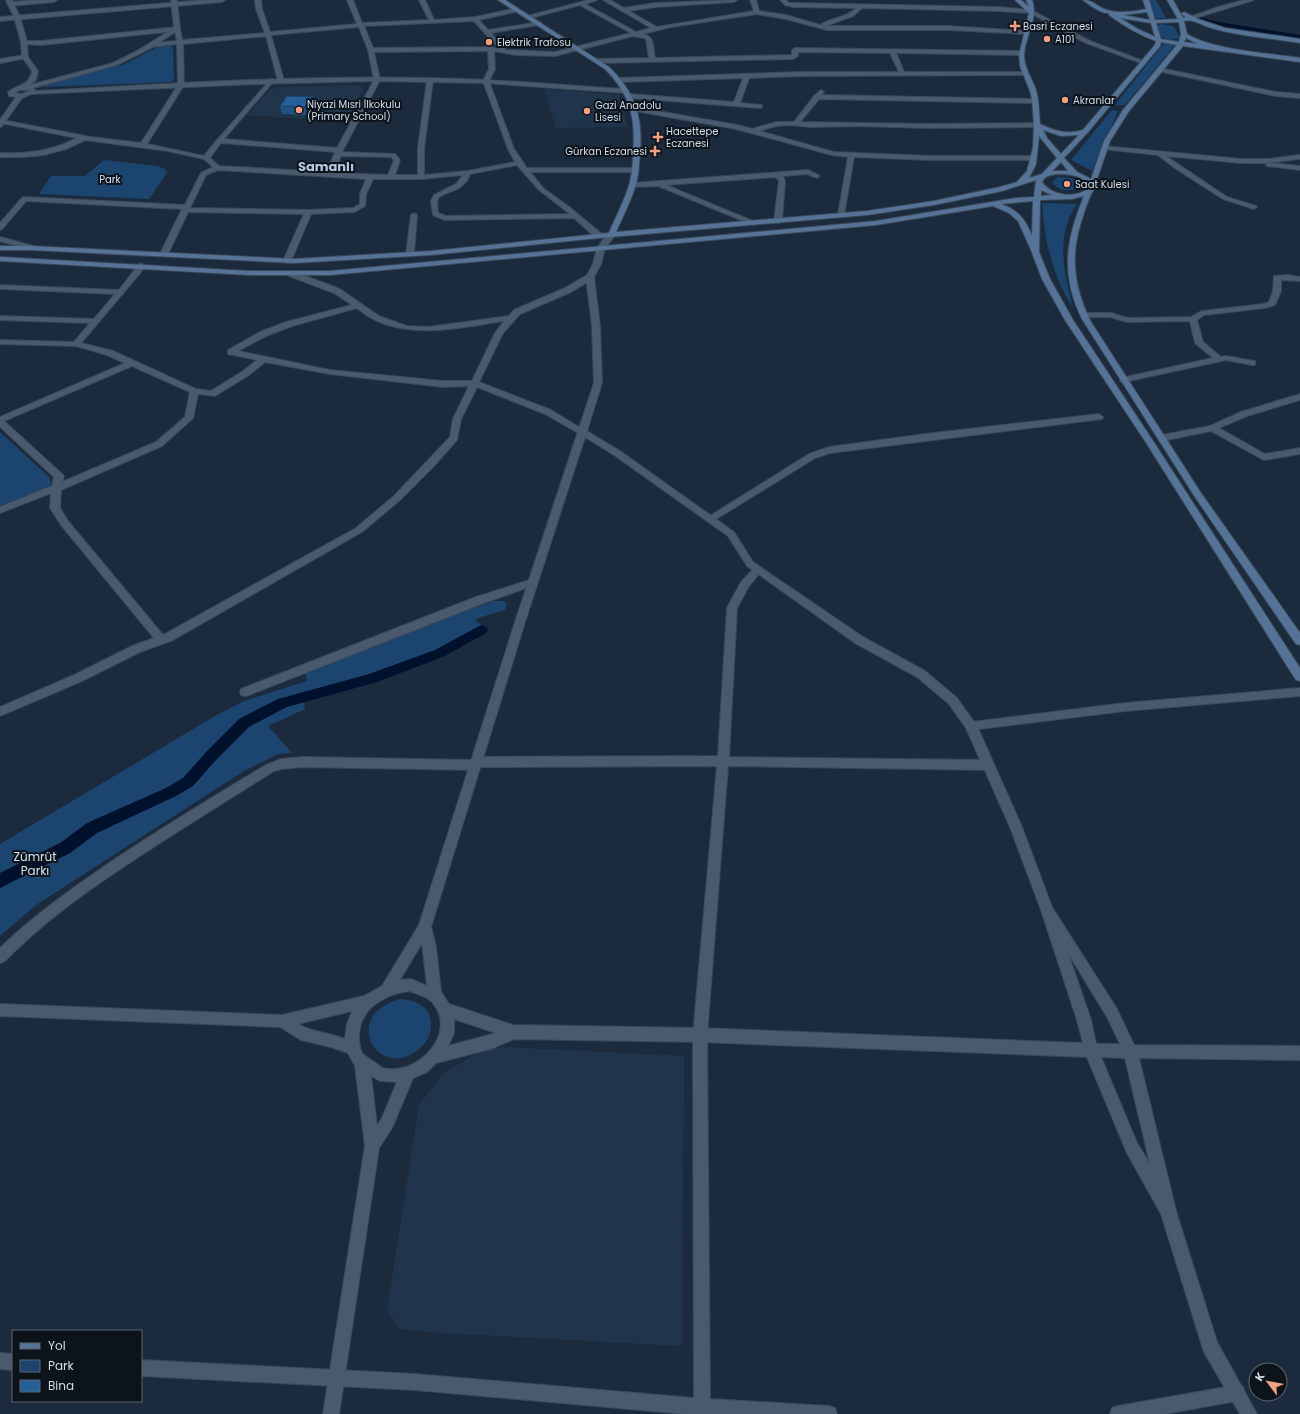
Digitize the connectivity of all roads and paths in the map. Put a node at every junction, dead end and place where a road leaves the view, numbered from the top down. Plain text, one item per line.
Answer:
1 (54, 0) edge
2 (222, 0) edge
3 (258, 0) edge
4 (350, 0) edge
5 (422, 0) edge
6 (500, 0) edge
7 (590, 0) edge
8 (594, 0) edge
9 (606, 0) edge
10 (734, 0) edge
11 (753, 0) edge
12 (783, 0) edge
13 (870, 0) edge
14 (937, 0) edge
15 (1018, 0) edge
16 (1029, 0) edge
17 (1086, 0) edge
18 (1146, 0) edge
19 (1170, 0) edge
20 (1251, 0) edge
21 (9, 2) edge
22 (174, 3) edge
23 (580, 3) junction
24 (820, 3) edge
25 (860, 7) junction
26 (872, 7) junction
27 (1175, 7) junction
28 (939, 8) junction
29 (1100, 9) junction
30 (517, 10) junction
31 (623, 10) junction
32 (1149, 10) junction
33 (756, 12) junction
34 (1031, 12) junction
35 (1111, 14) junction
36 (16, 17) junction
37 (527, 17) junction
38 (1190, 18) junction
39 (0, 19) edge
40 (475, 19) junction
41 (432, 21) junction
42 (1153, 21) junction
43 (1181, 21) junction
44 (538, 23) junction
45 (361, 25) junction
46 (821, 27) junction
47 (655, 28) junction
48 (177, 29) junction
49 (488, 32) junction
50 (1026, 33) junction
51 (268, 34) junction
52 (632, 34) junction
53 (1184, 35) junction
54 (1159, 40) junction
55 (1300, 41) edge
56 (24, 42) junction
57 (180, 42) junction
58 (1181, 44) junction
59 (152, 45) junction
60 (577, 48) junction
61 (1221, 48) junction
62 (491, 49) junction
63 (370, 50) junction
64 (504, 51) junction
65 (892, 51) junction
66 (1021, 53) junction
67 (25, 57) junction
68 (652, 60) junction
69 (1300, 60) edge
70 (0, 61) edge
71 (598, 61) junction
72 (1144, 62) junction
73 (1160, 70) junction
74 (902, 73) junction
75 (1024, 73) junction
76 (747, 76) junction
77 (377, 80) junction
78 (430, 80) junction
79 (620, 80) junction
80 (271, 81) junction
81 (281, 81) junction
82 (486, 81) junction
83 (181, 85) junction
84 (25, 88) junction
85 (822, 90) dead end
86 (32, 93) junction
87 (628, 94) junction
88 (19, 97) junction
89 (816, 97) junction
90 (1299, 97) edge
91 (1035, 100) junction
92 (736, 104) junction
93 (760, 106) dead end
94 (1116, 108) junction
95 (635, 109) junction
96 (1, 124) edge
97 (796, 124) junction
98 (1037, 125) junction
99 (752, 131) junction
100 (1086, 131) junction
101 (85, 137) junction
102 (219, 141) junction
103 (143, 145) junction
104 (1104, 148) junction
105 (339, 152) junction
106 (1160, 154) junction
107 (0, 155) edge
108 (851, 156) junction
109 (1300, 157) edge
110 (206, 158) junction
111 (1034, 158) junction
112 (1061, 158) junction
113 (1241, 161) junction
114 (519, 163) junction
115 (217, 168) junction
116 (1300, 168) edge
117 (525, 170) junction
118 (636, 170) junction
119 (467, 173) junction
120 (330, 174) junction
121 (1075, 174) junction
122 (777, 175) junction
123 (817, 176) dead end
124 (370, 177) junction
125 (391, 178) junction
126 (421, 178) junction
127 (1041, 178) junction
128 (658, 184) junction
129 (632, 185) junction
130 (1091, 188) junction
131 (1002, 189) junction
132 (1069, 196) junction
133 (1037, 198) junction
134 (992, 204) junction
135 (1254, 207) dead end
136 (186, 209) junction
137 (308, 212) junction
138 (414, 215) dead end
139 (576, 216) junction
140 (841, 216) junction
141 (778, 221) junction
142 (753, 223) junction
143 (0, 228) edge
144 (612, 234) junction
145 (599, 236) junction
146 (0, 239) edge
147 (0, 248) edge
148 (32, 248) junction
149 (601, 248) junction
150 (1035, 252) junction
151 (164, 254) junction
152 (410, 254) junction
153 (0, 259) edge
154 (287, 261) junction
155 (142, 266) junction
156 (292, 274) junction
157 (590, 277) junction
158 (1300, 279) edge
159 (0, 287) edge
160 (121, 292) junction
161 (356, 306) junction
162 (1084, 315) junction
163 (0, 318) edge
164 (511, 318) junction
165 (1193, 318) junction
166 (96, 321) junction
167 (0, 342) edge
168 (76, 344) junction
169 (264, 359) junction
170 (1219, 359) junction
171 (131, 363) junction
172 (1252, 363) dead end
173 (1124, 380) junction
174 (474, 383) junction
175 (194, 391) junction
176 (1300, 397) edge
177 (1099, 417) dead end
178 (0, 421) edge
179 (1212, 428) junction
180 (583, 432) junction
181 (1162, 438) junction
182 (1300, 451) edge
183 (56, 488) junction
184 (0, 510) edge
185 (710, 519) junction
186 (758, 570) junction
187 (533, 582) junction
188 (161, 640) junction
189 (1300, 641) edge
190 (1300, 677) edge
191 (246, 692) dead end
192 (1300, 692) edge
193 (0, 712) edge
194 (971, 726) junction
195 (723, 761) junction
196 (477, 764) junction
197 (988, 765) junction
198 (1047, 910) junction
199 (425, 927) junction
200 (0, 957) edge
201 (387, 989) junction
202 (436, 996) junction
203 (366, 1002) junction
204 (445, 1009) junction
205 (0, 1010) edge
206 (282, 1020) junction
207 (514, 1032) junction
208 (700, 1035) junction
209 (354, 1049) junction
210 (1091, 1050) junction
211 (1130, 1051) junction
212 (1300, 1053) edge
213 (434, 1057) junction
214 (362, 1063) junction
215 (408, 1074) junction
216 (372, 1146) junction
217 (1168, 1211) junction
218 (0, 1361) edge
219 (12, 1362) edge
220 (142, 1368) edge
221 (337, 1377) junction
222 (1237, 1393) junction
223 (701, 1411) edge
224 (331, 1414) edge
225 (829, 1414) edge
226 (1118, 1414) edge
227 (1249, 1414) edge

1 - 21 street
2 - 22 street
3 - 51 street
4 - 45 street
5 - 41 street
6 - 30 main road
7 - 8 street
7 - 23 street
9 - 31 street
10 - 31 street
11 - 33 street
12 - 24 street
13 - 26 street
14 - 28 street
15 - 34 main road
16 - 34 main road
17 - 29 main road
18 - 32 main road
19 - 27 main road
20 - 38 street
21 - 36 street
22 - 36 street
22 - 48 street
23 - 37 street
23 - 52 street
24 - 25 street
25 - 26 street
25 - 46 street
26 - 28 street
27 - 38 main road
27 - 43 main road
28 - 34 street
29 - 32 main road
29 - 35 main road
30 - 37 main road
30 - 40 street
31 - 47 street
32 - 42 main road
33 - 46 street
33 - 47 street
34 - 50 main road
34 - 72 street
35 - 42 main road
35 - 54 main road
36 - 39 street
36 - 56 street
37 - 44 main road
38 - 43 main road
38 - 55 main road
40 - 41 street
40 - 49 street
41 - 45 street
42 - 43 main road
42 - 54 main road
43 - 53 main road
44 - 49 street
44 - 60 main road
45 - 51 street
45 - 63 street
46 - 50 street
47 - 52 street
48 - 56 street
48 - 57 street
48 - 59 street
49 - 64 street
50 - 66 main road
51 - 57 street
51 - 81 street
52 - 60 street
52 - 68 street
53 - 58 main road
53 - 61 main road
54 - 58 main road
54 - 72 main road
56 - 67 street
57 - 59 street
57 - 83 street
58 - 61 main road
58 - 73 main road
59 - 84 street
60 - 64 street
60 - 71 main road
61 - 69 main road
62 - 63 street
62 - 64 street
62 - 82 street
63 - 77 street
65 - 66 street
65 - 68 street
65 - 74 street
66 - 75 main road
67 - 70 street
67 - 84 street
68 - 71 street
71 - 79 main road
72 - 94 main road
73 - 90 street
73 - 94 main road
74 - 75 street
74 - 76 street
75 - 91 main road
76 - 79 street
76 - 92 street
77 - 78 street
77 - 81 street
77 - 105 street
78 - 82 street
78 - 126 street
79 - 87 main road
80 - 81 street
80 - 83 street
80 - 102 street
82 - 87 street
82 - 114 street
83 - 86 street
83 - 103 street
84 - 86 street
84 - 88 street
85 - 89 street
86 - 88 street
87 - 92 street
87 - 95 main road
88 - 96 street
89 - 91 street
89 - 97 street
91 - 98 main road
92 - 93 street
94 - 100 main road
94 - 104 main road
95 - 99 street
95 - 118 main road
96 - 101 street
97 - 98 street
97 - 99 street
98 - 100 main road
98 - 111 main road
98 - 112 main road
99 - 108 street
100 - 112 main road
101 - 103 street
101 - 107 street
102 - 105 street
102 - 110 street
103 - 110 street
104 - 106 street
104 - 130 main road
105 - 120 street
105 - 125 street
106 - 113 street
106 - 135 street
108 - 111 street
108 - 140 street
109 - 113 street
110 - 115 street
111 - 131 main road
112 - 121 main road
112 - 127 main road
113 - 116 street
114 - 117 street
114 - 119 street
115 - 120 street
115 - 136 street
117 - 118 street
117 - 139 street
118 - 129 main road
119 - 126 street
119 - 139 street
120 - 124 street
121 - 127 main road
121 - 130 main road
122 - 123 street
122 - 128 street
122 - 141 street
124 - 125 street
124 - 137 street
125 - 126 street
127 - 131 main road
127 - 132 main road
127 - 133 main road
128 - 129 street
128 - 142 street
129 - 144 main road
130 - 132 main road
130 - 162 main road
131 - 140 main road
132 - 133 main road
133 - 134 main road
133 - 150 main road
134 - 149 main road
134 - 150 main road
136 - 137 street
136 - 143 street
136 - 151 street
137 - 154 street
138 - 152 street
139 - 145 street
140 - 141 main road
141 - 142 main road
142 - 144 main road
144 - 145 main road
144 - 149 street
145 - 152 main road
146 - 148 street
147 - 148 main road
148 - 151 main road
149 - 156 main road
149 - 157 street
150 - 190 main road
151 - 154 main road
152 - 154 main road
153 - 155 main road
155 - 156 main road
155 - 160 street
156 - 161 street
157 - 164 street
157 - 180 street
158 - 165 street
159 - 160 street
160 - 166 street
161 - 164 street
161 - 169 street
162 - 165 street
162 - 173 main road
163 - 166 street
164 - 174 street
165 - 170 street
166 - 168 street
167 - 168 street
168 - 171 street
169 - 174 street
169 - 175 street
170 - 172 street
170 - 173 street
171 - 175 street
171 - 178 street
173 - 181 main road
174 - 180 street
174 - 188 street
175 - 183 street
176 - 179 street
177 - 185 street
178 - 183 street
179 - 181 street
179 - 182 street
180 - 185 street
180 - 187 street
181 - 189 main road
183 - 184 street
183 - 188 street
185 - 186 street
186 - 194 street
186 - 195 street
187 - 191 street
187 - 196 street
188 - 193 street
192 - 194 street
194 - 197 street
195 - 196 street
195 - 197 street
195 - 208 street
196 - 199 street
196 - 200 street
197 - 198 street
198 - 210 street
198 - 211 street
199 - 201 street
199 - 202 street
201 - 202 street
201 - 203 street
202 - 204 street
203 - 206 street
203 - 209 street
204 - 207 street
204 - 213 street
205 - 206 street
206 - 209 street
207 - 208 street
207 - 213 street
208 - 210 street
208 - 223 street
209 - 214 street
210 - 211 street
210 - 217 street
211 - 212 street
211 - 217 street
213 - 215 street
214 - 215 street
214 - 216 street
215 - 216 street
216 - 221 street
217 - 222 street
218 - 219 street
220 - 221 street
221 - 223 street
221 - 224 street
222 - 226 street
222 - 227 street
223 - 225 street

